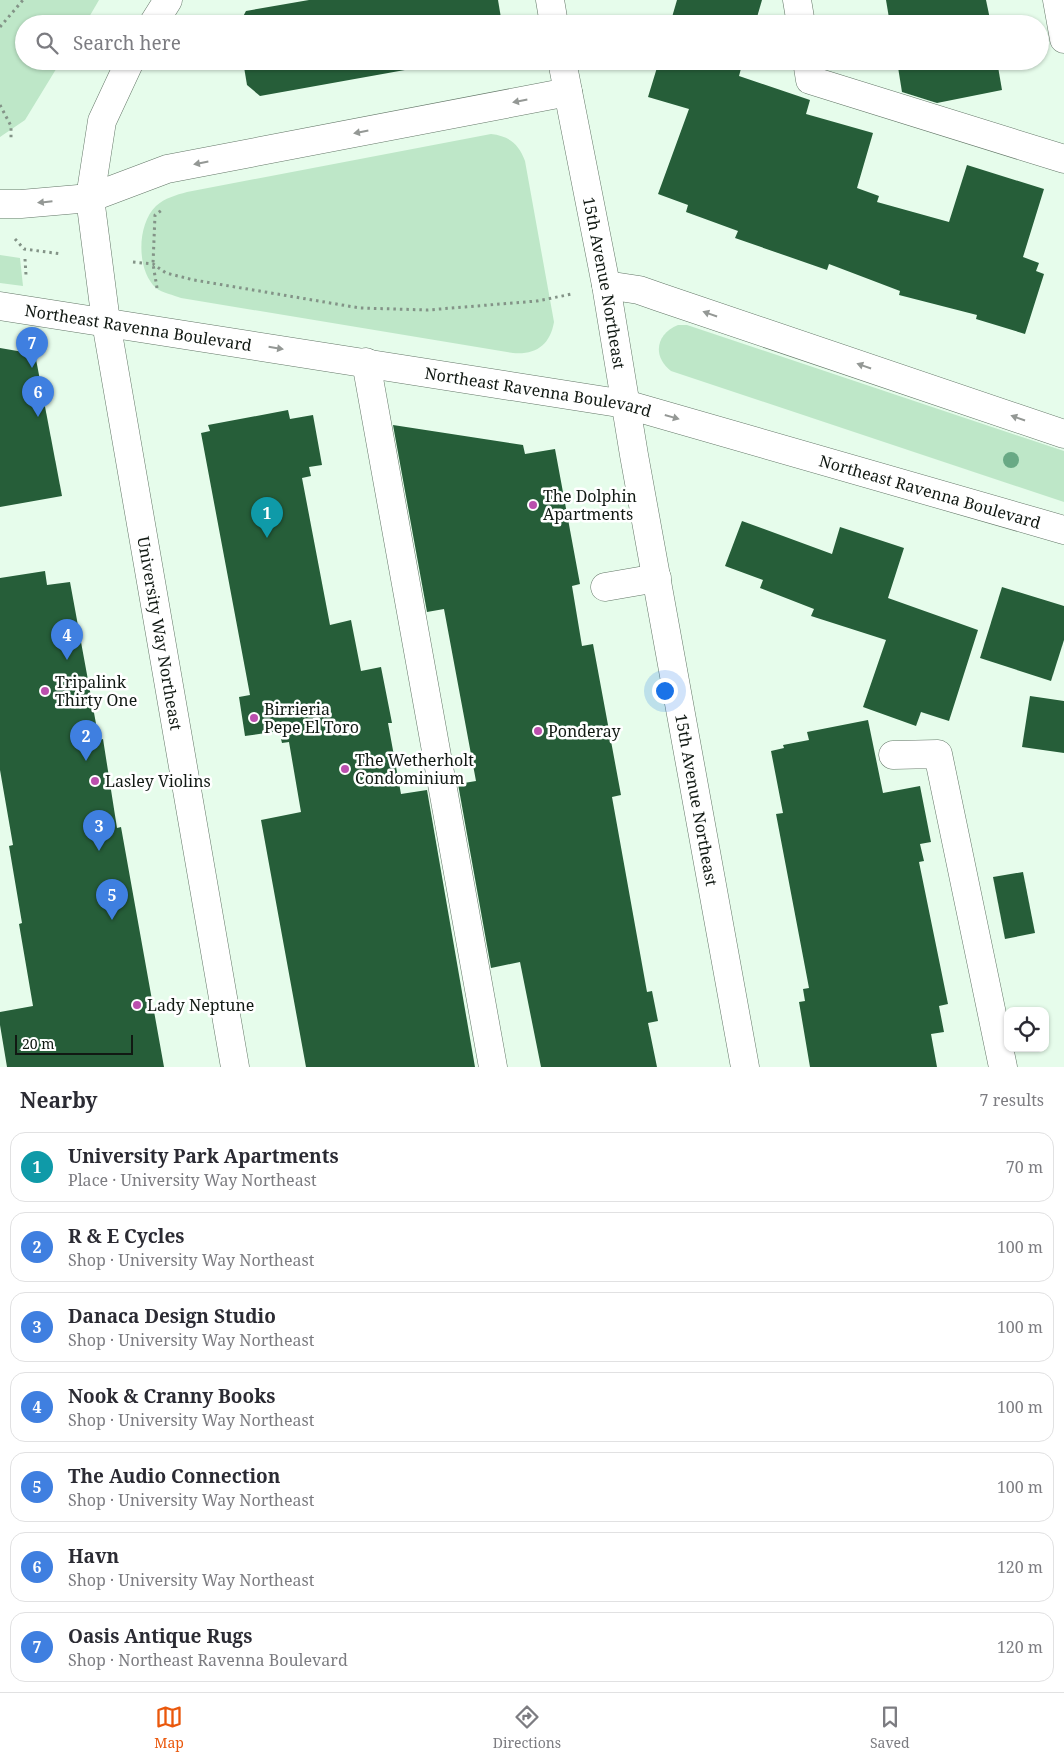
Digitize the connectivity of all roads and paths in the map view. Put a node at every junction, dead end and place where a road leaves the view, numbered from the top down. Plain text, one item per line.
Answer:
1 (23, 0) edge
2 (168, 0) edge
3 (550, 0) edge
4 (797, 0) edge
5 (1057, 0) edge
6 (159, 15) edge
7 (552, 15) edge
8 (800, 15) edge
9 (0, 27) edge
10 (1064, 39) edge
11 (126, 70) edge
12 (564, 70) edge
13 (808, 70) edge
14 (568, 92) junction
15 (0, 105) edge
16 (11, 138) dead end
17 (1064, 160) edge
18 (90, 198) junction
19 (0, 204) edge
20 (163, 209) dead end
21 (25, 259) dead end
22 (142, 263) dead end
23 (153, 264) junction
24 (26, 276) dead end
25 (606, 285) junction
26 (157, 288) dead end
27 (562, 296) dead end
28 (0, 306) edge
29 (106, 322) junction
30 (366, 362) junction
31 (625, 404) junction
32 (1064, 434) edge
33 (1064, 530) edge
34 (657, 578) junction
35 (605, 587) dead end
36 (892, 755) dead end
37 (235, 1067) edge
38 (493, 1067) edge
39 (745, 1067) edge
40 (1003, 1067) edge

1 - 9 path
2 - 6 main road
3 - 7 main road
4 - 8 main road
5 - 10 main road
11 - 18 main road, University Way Northeast
12 - 14 main road, 15th Avenue Northeast
13 - 17 main road
14 -> 18 main road
14 - 25 main road, 15th Avenue Northeast
15 - 16 path
18 -> 19 main road
18 - 29 main road, University Way Northeast
20 - 23 path
21 - 24 path
22 - 23 path
23 - 26 path
23 - 27 path
25 - 31 main road, 15th Avenue Northeast
32 -> 25 main road
28 - 29 main road, Northeast Ravenna Boulevard
29 -> 30 main road, Northeast Ravenna Boulevard
29 - 37 main road, University Way Northeast
30 - 31 main road, Northeast Ravenna Boulevard
30 - 38 main road
31 -> 33 main road, Northeast Ravenna Boulevard
31 - 34 main road, 15th Avenue Northeast
34 - 35 main road
34 - 39 main road, 15th Avenue Northeast
36 - 40 main road

